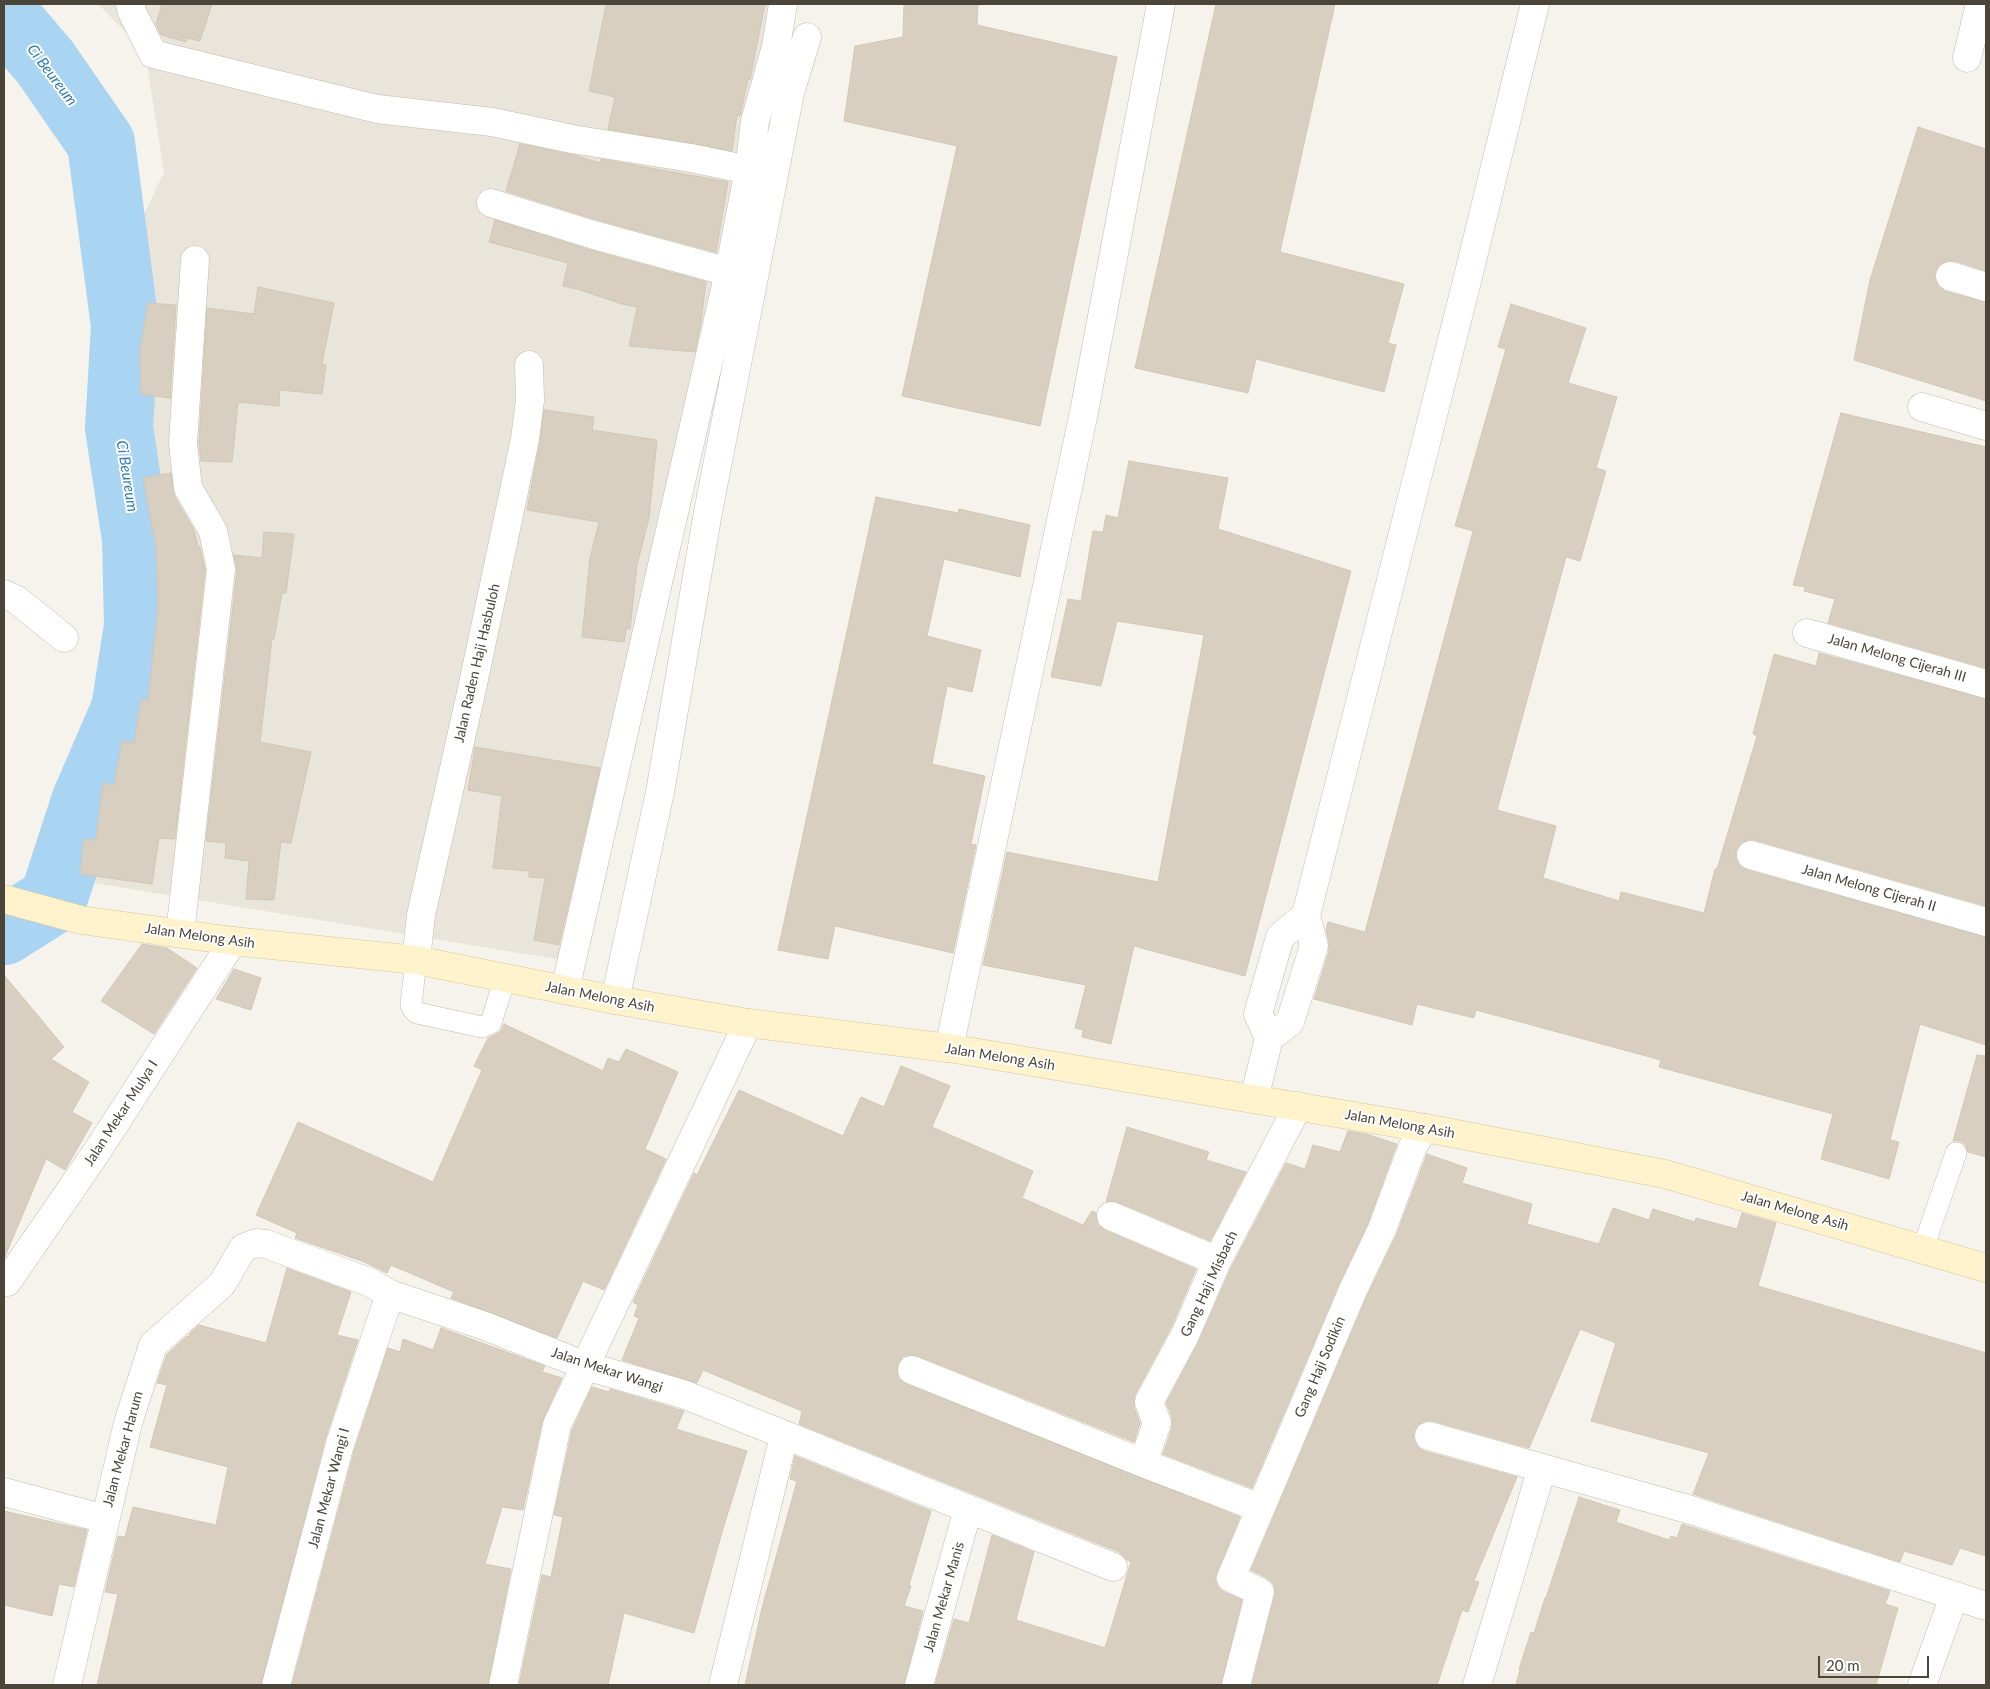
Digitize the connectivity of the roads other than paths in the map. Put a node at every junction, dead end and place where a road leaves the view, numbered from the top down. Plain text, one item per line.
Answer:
1 (130, 4) edge
2 (783, 4) edge
3 (1161, 4) edge
4 (1535, 4) edge
5 (1980, 4) edge
6 (807, 37) dead end
7 (1966, 58) dead end
8 (749, 170) junction
9 (491, 203) dead end
10 (195, 260) dead end
11 (730, 272) junction
12 (1950, 276) dead end
13 (1986, 287) edge
14 (529, 365) dead end
15 (1922, 407) dead end
16 (1986, 426) edge
17 (4, 594) edge
18 (1807, 633) dead end
19 (64, 638) dead end
20 (1986, 684) edge
21 (1751, 855) dead end
22 (4, 899) edge
23 (1986, 922) edge
24 (180, 933) junction
25 (233, 941) junction
26 (416, 960) junction
27 (505, 978) junction
28 (565, 990) junction
29 (615, 1000) junction
30 (748, 1024) junction
31 (949, 1048) junction
32 (1254, 1099) junction
33 (1298, 1106) junction
34 (1425, 1128) junction
35 (1956, 1153) dead end
36 (1111, 1216) dead end
37 (243, 1248) joint
38 (1923, 1248) junction
39 (1217, 1261) junction
40 (1986, 1268) edge
41 (7, 1282) dead end
42 (390, 1294) junction
43 (586, 1366) junction
44 (912, 1370) dead end
45 (784, 1436) junction
46 (1429, 1436) dead end
47 (1143, 1464) junction
48 (1542, 1468) junction
49 (4, 1492) edge
50 (1260, 1508) junction
51 (968, 1509) junction
52 (105, 1519) junction
53 (1113, 1567) dead end
54 (1954, 1596) junction
55 (1986, 1606) edge
56 (67, 1685) edge
57 (276, 1685) edge
58 (503, 1685) edge
59 (723, 1685) edge
60 (919, 1685) edge
61 (1236, 1685) edge
62 (1477, 1685) edge
63 (1922, 1685) edge

1 - 8 street
2 - 8 street
3 - 31 street
4 - 32 street
5 - 7 street
6 - 29 street
8 - 11 street
9 - 11 street
10 - 24 street
11 - 28 street
12 - 13 street
14 - 26 street, Jalan Raden Haji Hasbuloh
15 - 16 street
17 - 19 street
18 - 20 street, Jalan Melong Cijerah III
21 - 23 street, Jalan Melong Cijerah II
22 - 24 main road, Jalan Melong Asih
24 - 25 main road, Jalan Melong Asih
25 - 26 main road, Jalan Melong Asih
25 - 41 street, Jalan Mekar Mulya I
26 - 27 main road, Jalan Melong Asih
26 - 27 lane
27 - 28 main road, Jalan Melong Asih
28 - 29 main road, Jalan Melong Asih
29 - 30 main road, Jalan Melong Asih
30 - 31 main road, Jalan Melong Asih
30 - 43 street
31 - 32 main road, Jalan Melong Asih
32 - 33 main road, Jalan Melong Asih
33 - 34 main road, Jalan Melong Asih
33 - 39 street, Gang Haji Misbach
34 - 38 main road, Jalan Melong Asih
34 - 50 street, Gang Haji Sodikin
35 - 38 lane
36 - 39 street
37 - 42 street, Jalan Mekar Wangi
37 - 52 street, Jalan Mekar Harum
38 - 40 main road, Jalan Melong Asih
39 - 47 street, Gang Haji Misbach
42 - 43 street, Jalan Mekar Wangi
42 - 57 street, Jalan Mekar Wangi I
43 - 45 street, Jalan Mekar Wangi
43 - 58 street
44 - 47 street
45 - 51 street, Jalan Mekar Wangi
45 - 59 street
46 - 48 street
47 - 50 street
48 - 54 street
48 - 62 street
49 - 52 street
50 - 61 street, Gang Haji Sodikin
51 - 53 street, Jalan Mekar Wangi
51 - 60 street, Jalan Mekar Manis
52 - 56 street, Jalan Mekar Harum
54 - 55 street
54 - 63 street

